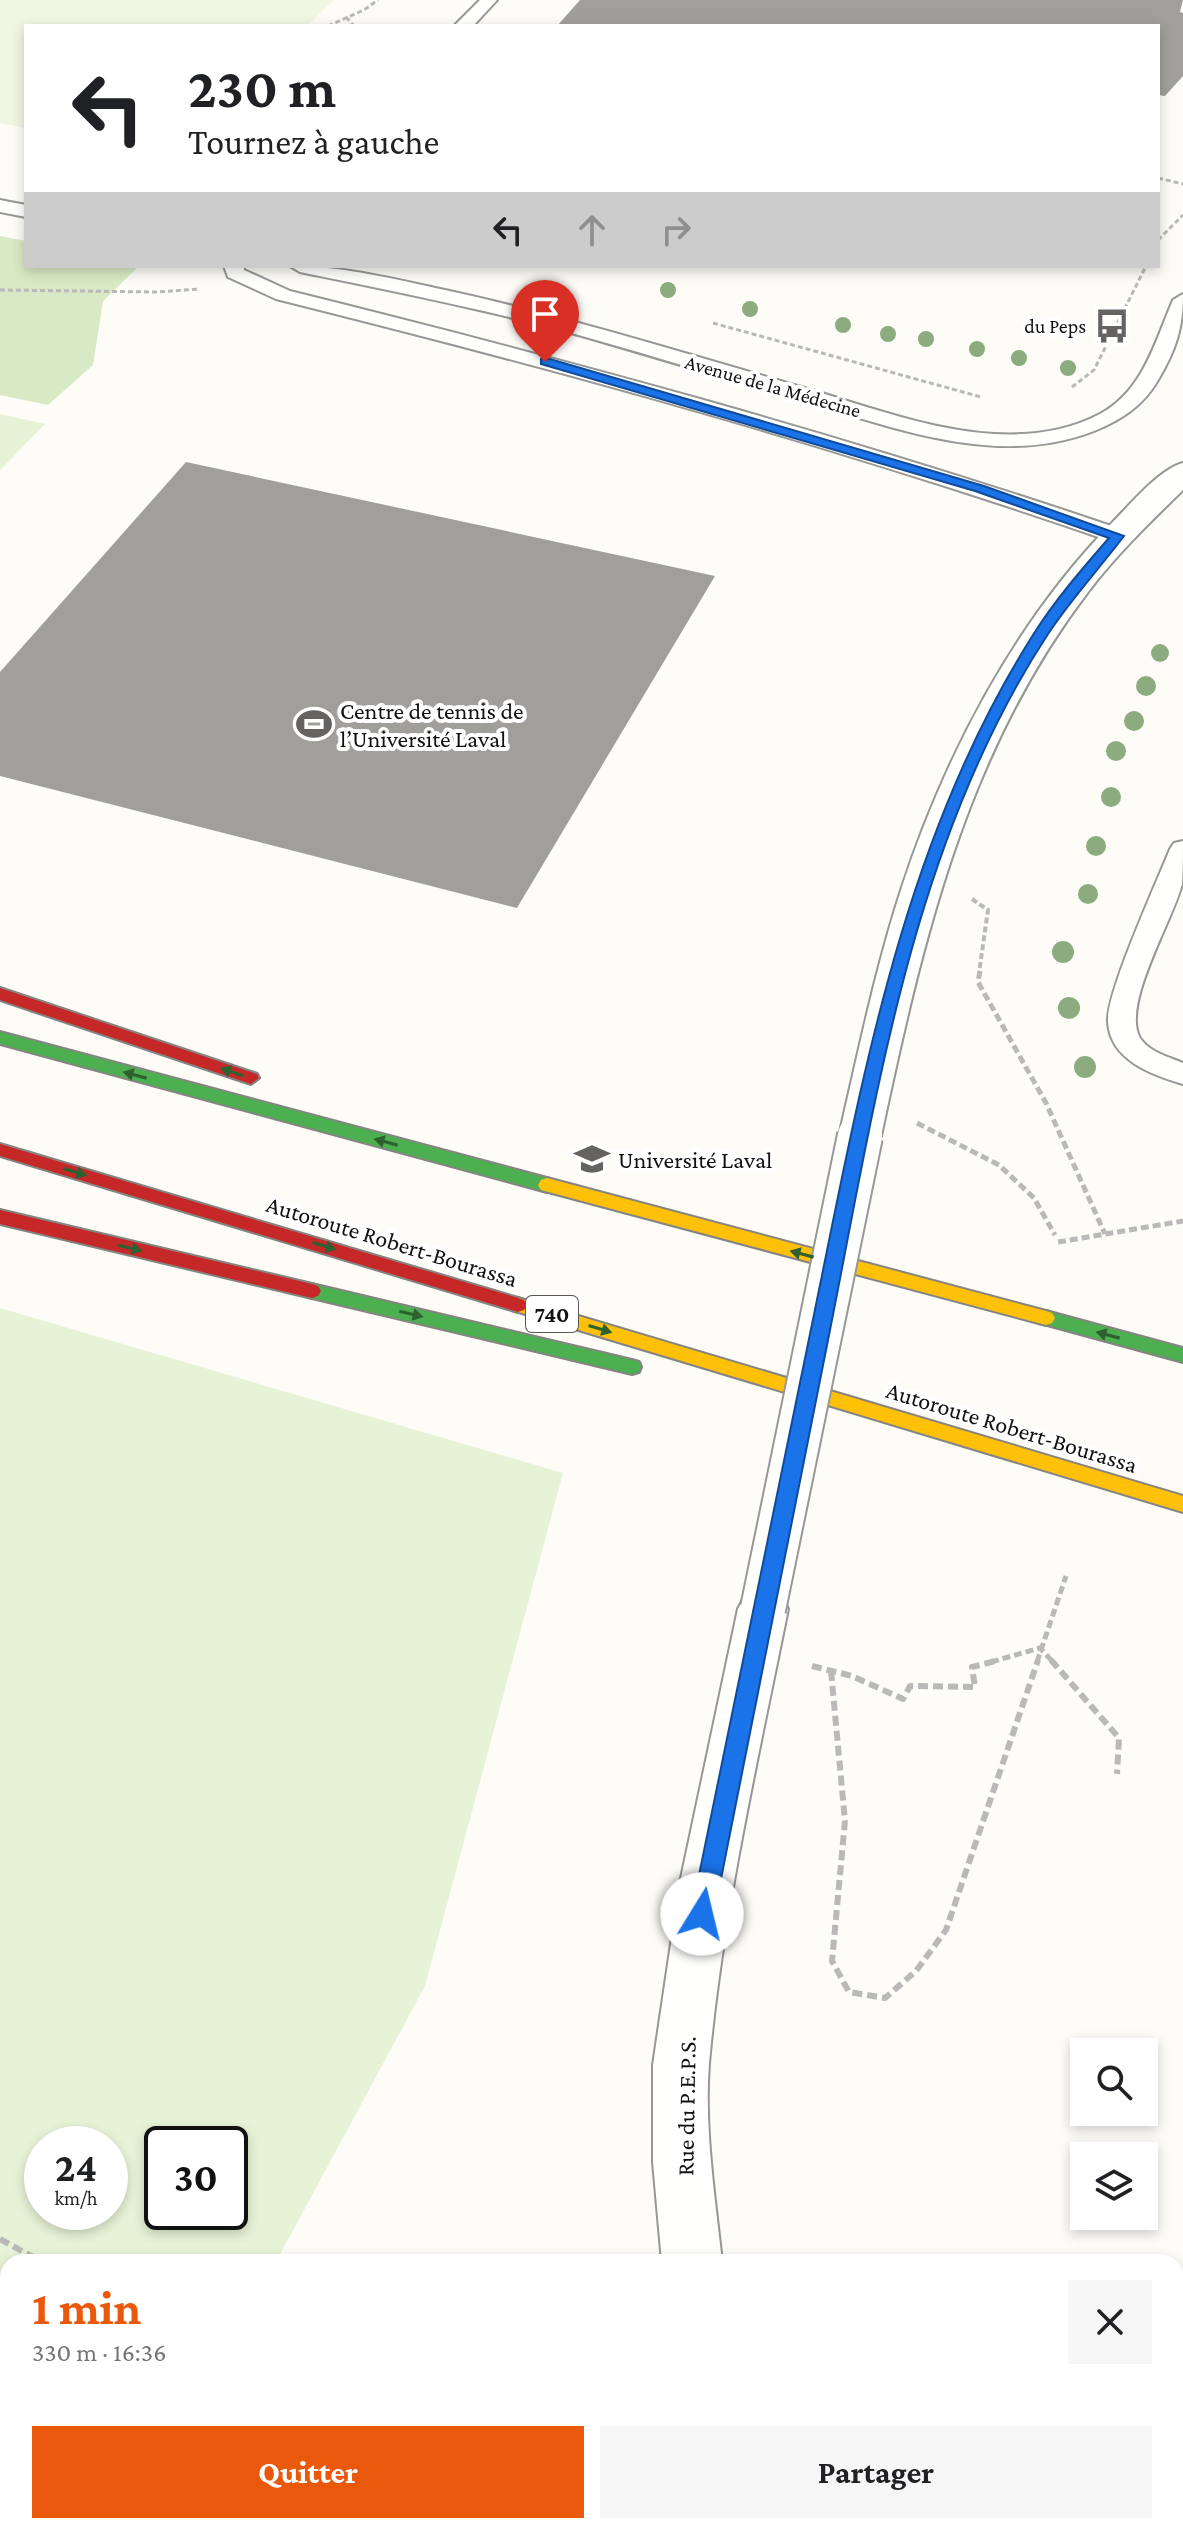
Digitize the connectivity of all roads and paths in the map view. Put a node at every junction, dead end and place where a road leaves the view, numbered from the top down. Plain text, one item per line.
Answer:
1 (378, 0) edge
2 (489, 0) edge
3 (345, 17) junction
4 (330, 24) edge
5 (352, 24) edge
6 (465, 24) edge
7 (1160, 178) edge
8 (1183, 184) edge
9 (0, 206) edge
10 (24, 211) edge
11 (1183, 215) edge
12 (1160, 238) edge
13 (309, 268) edge
14 (1145, 268) edge
15 (238, 272) edge
16 (0, 290) edge
17 (1183, 300) edge
18 (1068, 389) dead end
19 (1183, 473) edge
20 (1118, 536) junction
21 (1183, 849) edge
22 (972, 899) dead end
23 (0, 994) edge
24 (0, 1038) edge
25 (1183, 1074) edge
26 (262, 1082) dead end
27 (353, 1113) dead end
28 (925, 1126) dead end
29 (0, 1150) edge
30 (624, 1206) junction
31 (0, 1217) edge
32 (1183, 1221) edge
33 (1105, 1234) junction
34 (1055, 1235) dead end
35 (1058, 1242) dead end
36 (1183, 1355) edge
37 (653, 1372) dead end
38 (761, 1398) dead end
39 (1103, 1479) junction
40 (1183, 1497) edge
41 (1183, 1504) edge
42 (1066, 1576) dead end
43 (1040, 1648) junction
44 (812, 1666) dead end
45 (831, 1671) junction
46 (1117, 1774) dead end
47 (0, 2239) edge
48 (27, 2254) edge
49 (691, 2254) edge

1 - 3 path
2 - 6 lane
3 - 4 path
3 - 5 path
7 - 8 path
9 - 10 lane
11 - 12 path
13 - 17 lane, Avenue de la Médecine
14 - 18 path
15 - 16 path
15 - 20 lane
19 - 20 street, Rue du P.E.P.S.
20 - 49 street, Rue du P.E.P.S., bridge
21 - 25 lane
22 - 33 path
26 -> 23 highway
30 -> 24 highway
27 - 30 highway
28 - 34 path
29 -> 39 highway, Autoroute Robert-Bourassa / 740
36 -> 30 highway
31 -> 37 highway
32 - 33 path
33 - 35 path
38 - 39 highway
39 - 40 highway
39 - 41 highway, Autoroute Robert-Bourassa / 740
42 - 43 path
43 - 45 path
43 - 45 path
43 - 46 path
44 - 45 path
47 - 48 path

